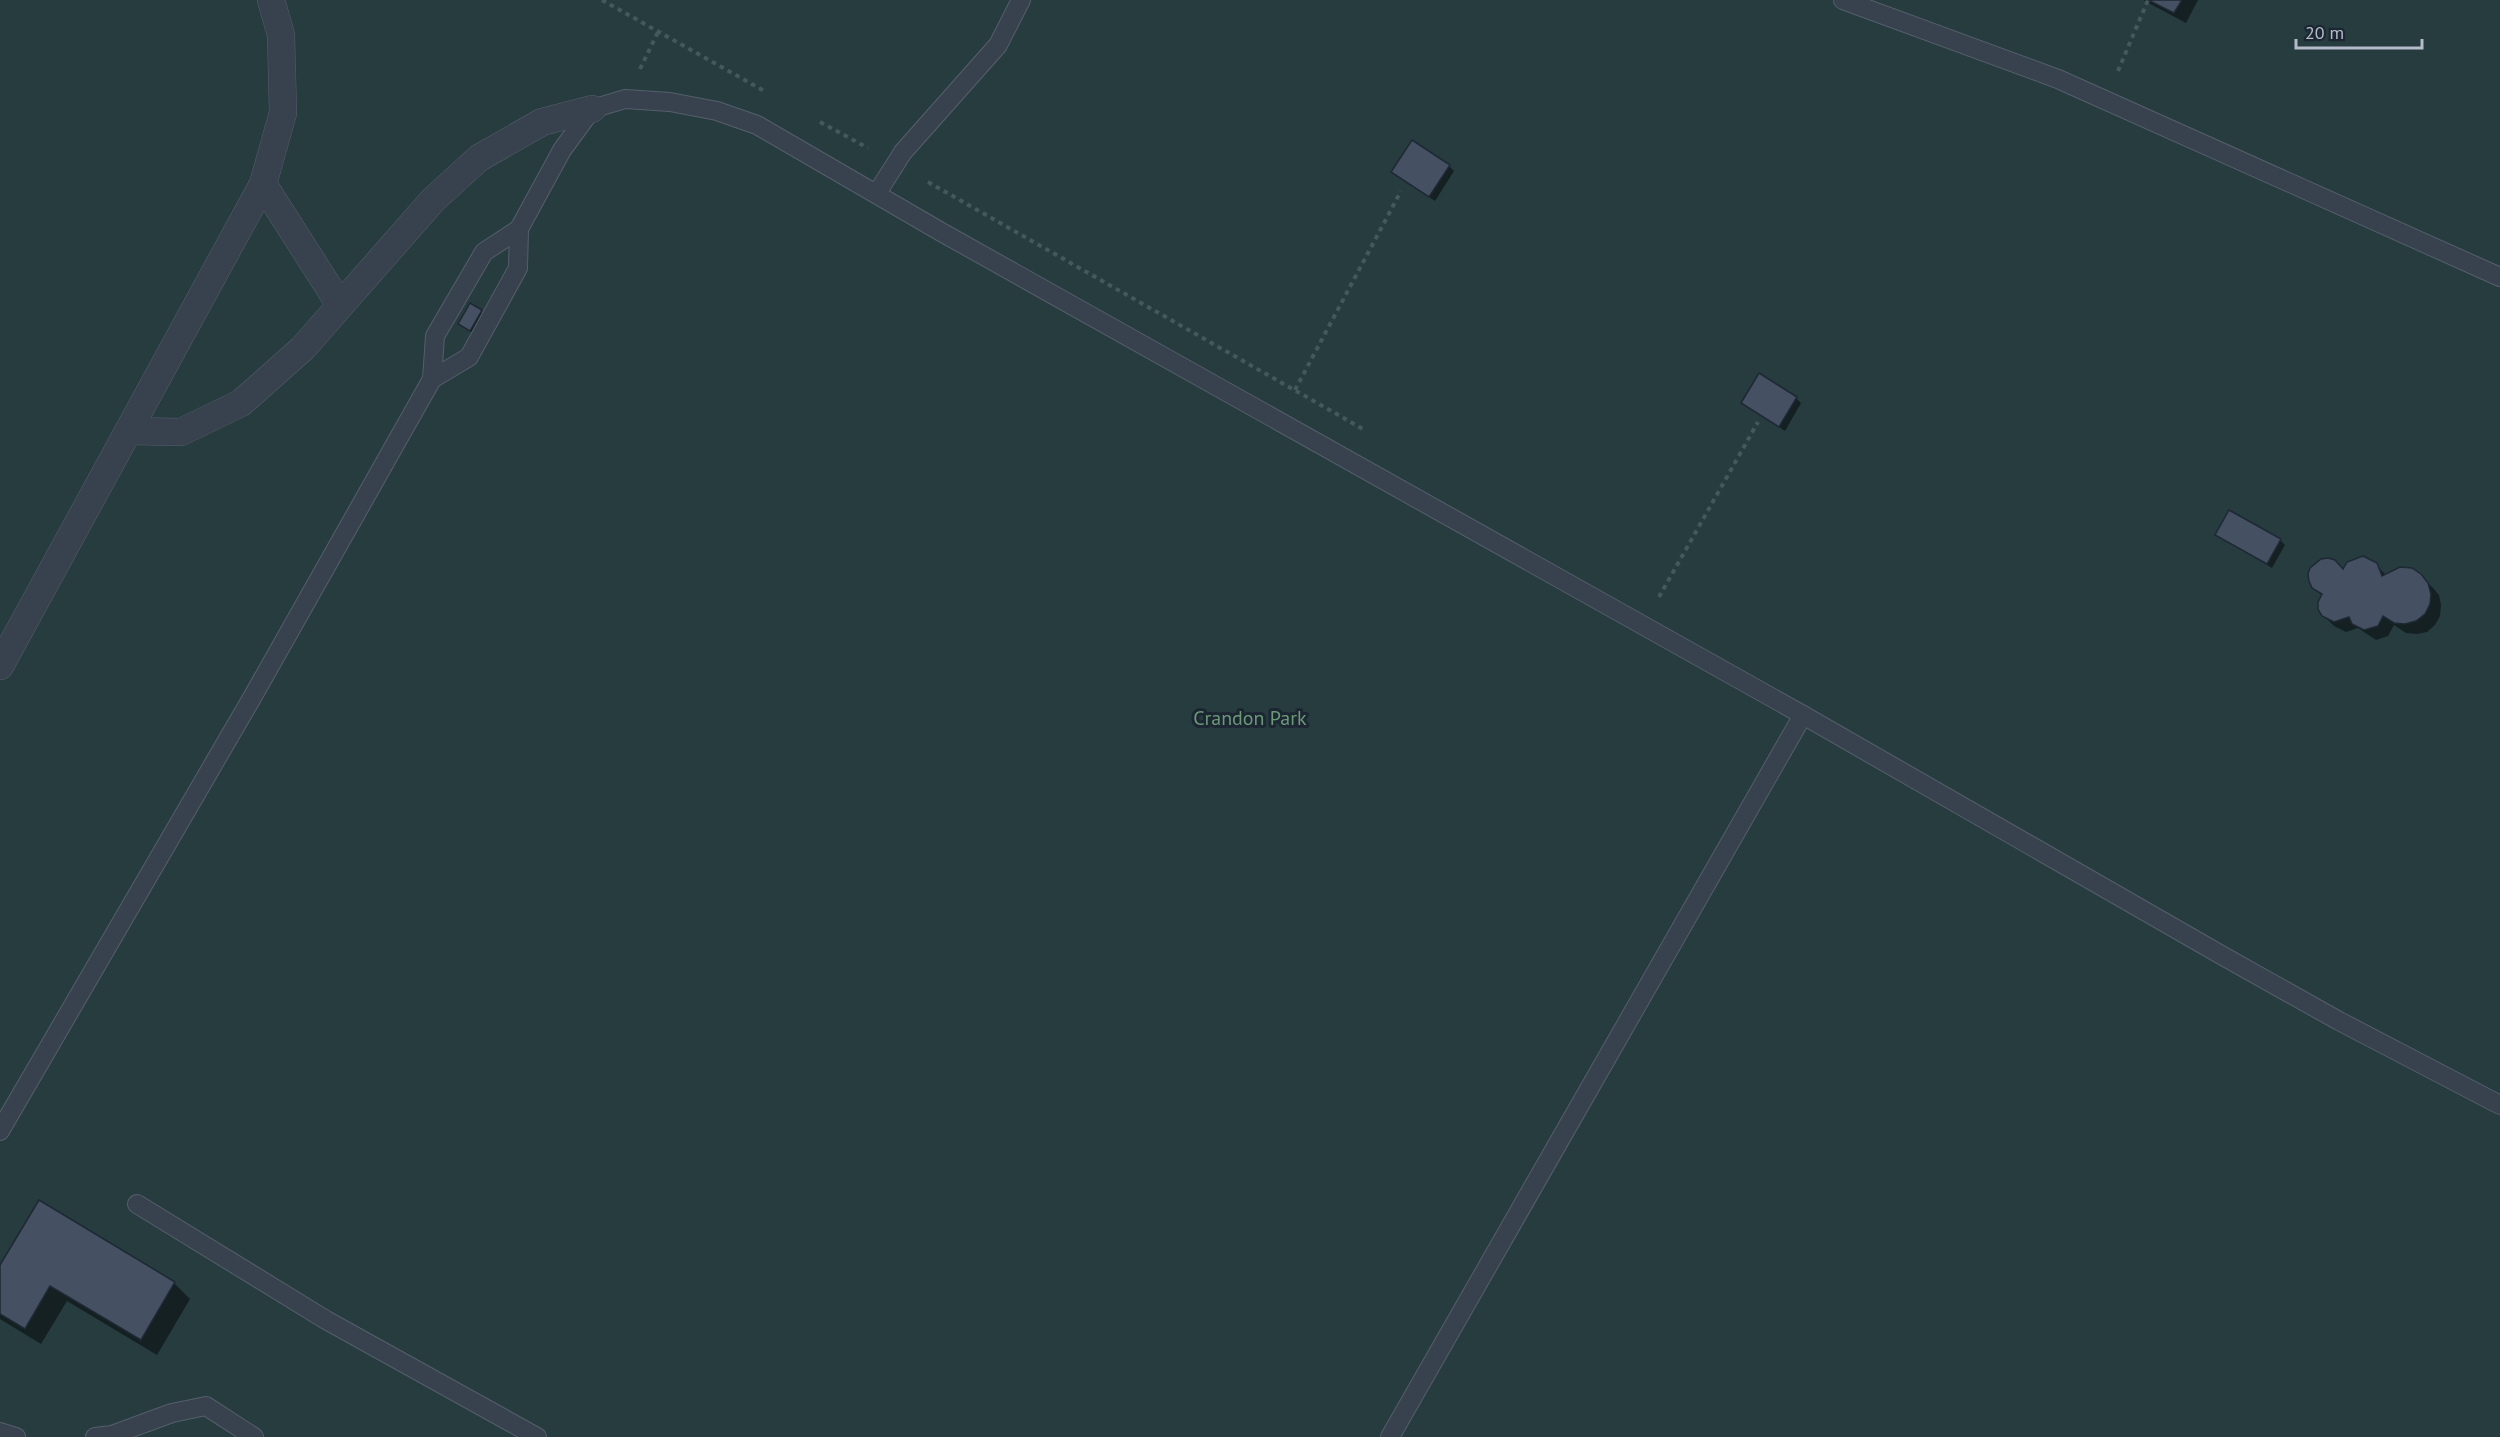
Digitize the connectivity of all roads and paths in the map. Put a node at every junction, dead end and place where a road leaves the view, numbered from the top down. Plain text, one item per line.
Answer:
1 (271, 0) edge
2 (602, 0) edge
3 (1021, 0) edge
4 (1843, 0) edge
5 (2148, 0) edge
6 (658, 32) junction
7 (770, 95) dead end
8 (624, 99) junction
9 (2106, 101) junction
10 (592, 108) junction
11 (819, 121) dead end
12 (868, 148) dead end
13 (263, 184) junction
14 (1401, 191) dead end
15 (877, 193) junction
16 (519, 229) junction
17 (2500, 277) edge
18 (340, 305) junction
19 (432, 379) junction
20 (1295, 390) dead end
21 (1758, 422) dead end
22 (128, 431) junction
23 (1659, 597) dead end
24 (0, 666) edge
25 (1803, 715) junction
26 (2500, 1105) edge
27 (0, 1131) edge
28 (137, 1204) dead end
29 (0, 1432) edge
30 (16, 1437) edge
31 (95, 1437) edge
32 (254, 1437) edge
33 (537, 1437) edge
34 (1390, 1437) edge

1 - 13 street
2 - 6 path
3 - 15 lane
4 - 9 lane
5 - 9 path
6 - 7 path
6 - 8 path
8 - 10 lane
8 - 15 lane
9 - 17 lane
10 - 16 lane
10 - 18 street
11 - 12 path
13 - 18 street
13 - 22 street
14 - 20 path
15 - 25 lane
16 - 19 lane
16 - 19 lane
18 - 22 street
19 - 27 lane
21 - 23 path
22 - 24 street
25 - 26 lane
25 - 34 lane
28 - 33 lane
29 - 30 lane
31 - 32 lane

